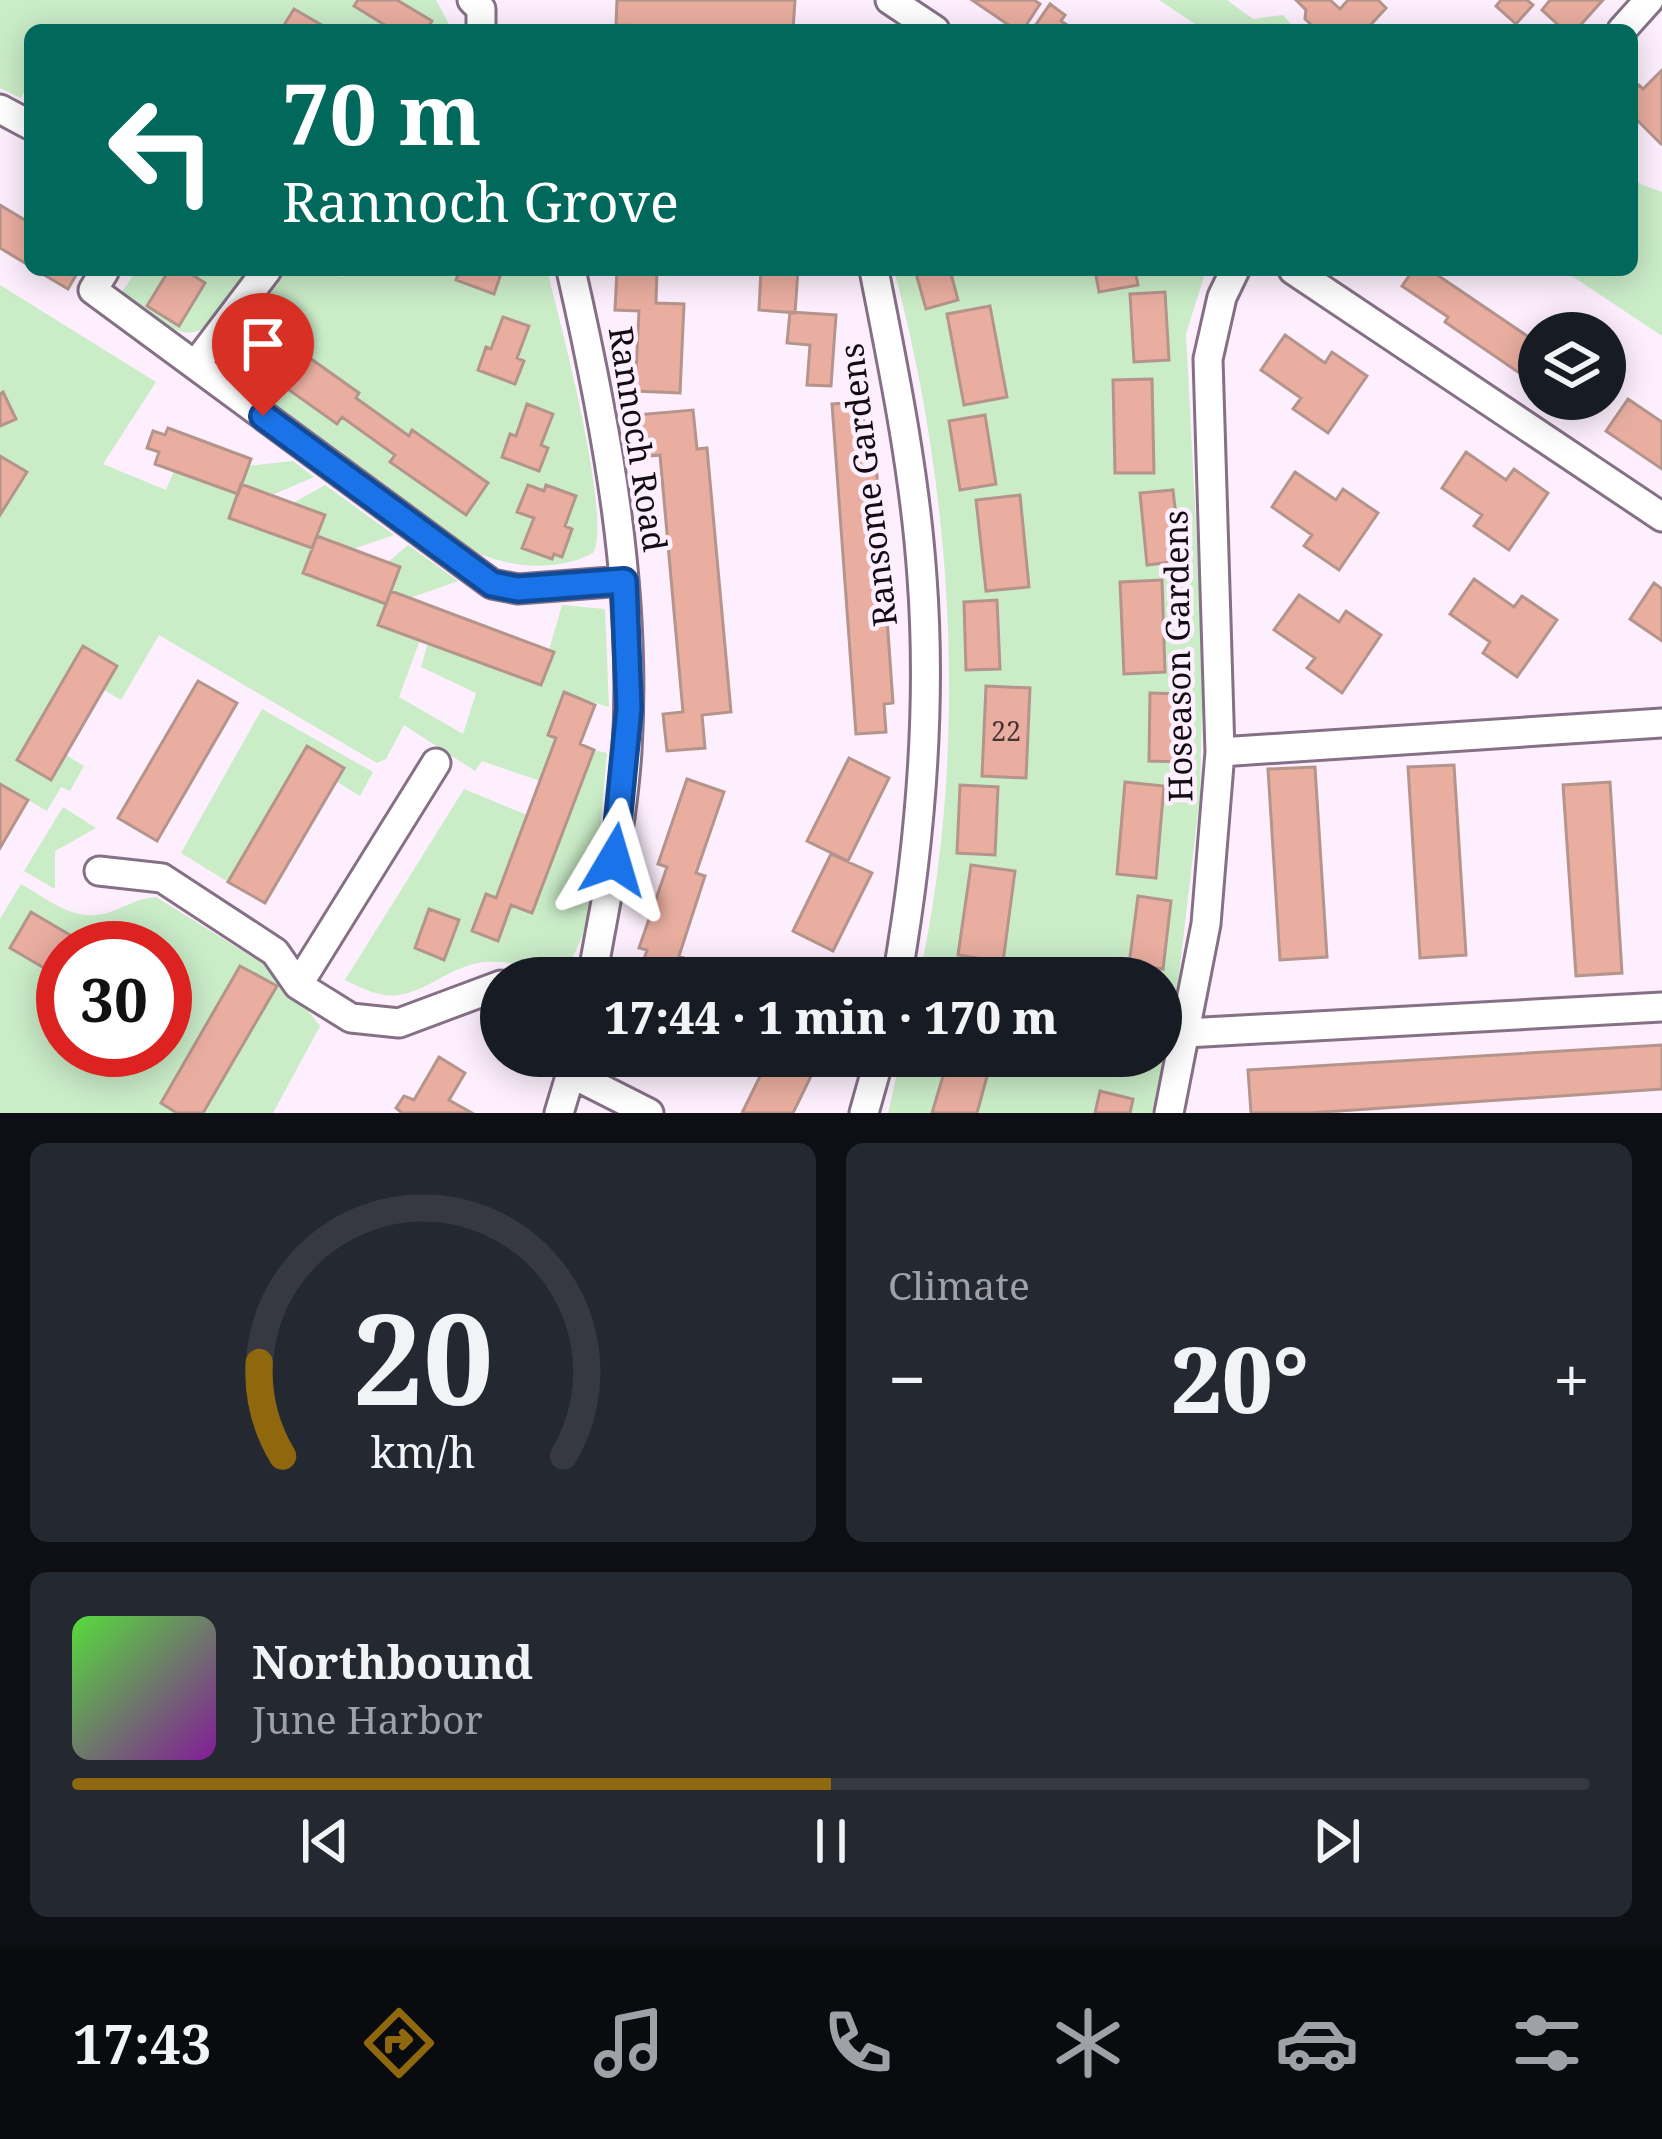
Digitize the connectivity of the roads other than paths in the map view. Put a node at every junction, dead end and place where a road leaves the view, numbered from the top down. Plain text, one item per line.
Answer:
1 (1649, 0) edge
2 (894, 3) edge
3 (926, 24) edge
4 (1627, 24) edge
5 (102, 276) edge
6 (262, 276) edge
7 (572, 276) edge
8 (875, 276) edge
9 (1231, 276) edge
10 (1302, 276) edge
11 (196, 364) junction
12 (1662, 517) edge
13 (624, 581) junction
14 (1662, 723) edge
15 (1220, 752) junction
16 (436, 763) dead end
17 (99, 871) dead end
18 (596, 957) edge
19 (902, 957) edge
20 (298, 985) junction
21 (480, 993) edge
22 (1662, 1007) edge
23 (1186, 1033) junction
24 (570, 1077) edge
25 (593, 1077) edge
26 (874, 1077) edge
27 (559, 1113) edge
28 (649, 1113) edge
29 (864, 1113) edge
30 (1168, 1113) edge

1 - 4 street
2 - 3 street
5 - 11 street
6 - 11 street
7 - 13 street, Rannoch Road
8 - 19 street, Ransome Gardens
9 - 15 street, Hoseason Gardens
10 - 12 street
11 - 13 street
13 - 18 street, Rannoch Road
14 - 15 street
15 - 23 street, Hoseason Gardens
16 - 20 street
17 - 20 street
20 - 21 street
22 - 23 street
23 - 30 street, Hoseason Gardens
24 - 27 street
25 - 28 street
26 - 29 street

